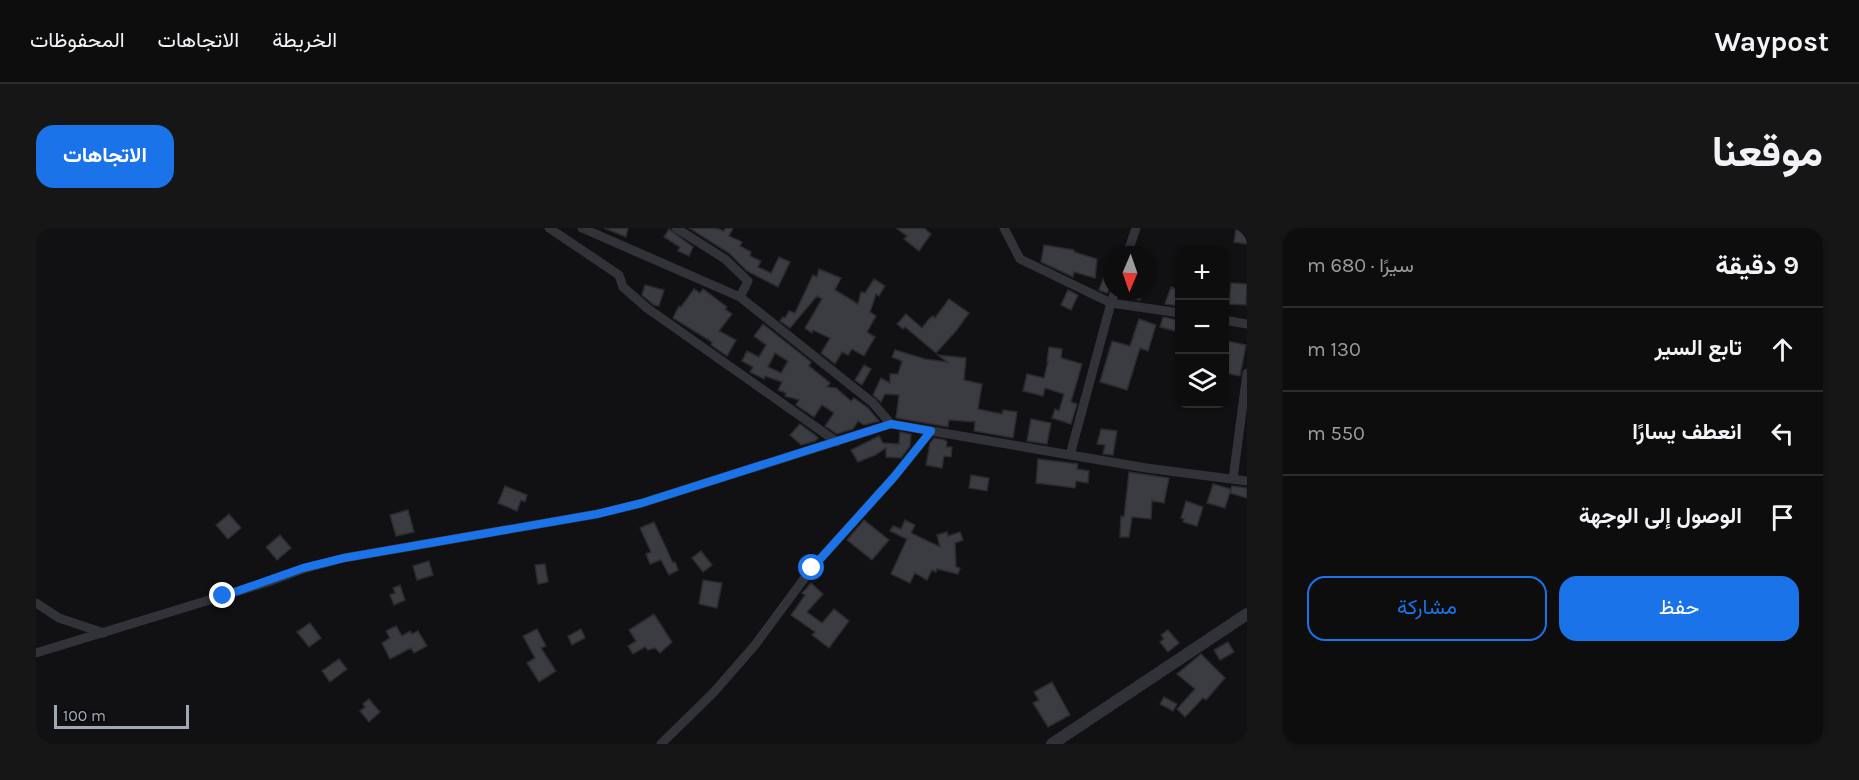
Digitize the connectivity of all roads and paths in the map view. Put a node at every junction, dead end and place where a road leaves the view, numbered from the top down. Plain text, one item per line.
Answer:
1 (549, 228) edge
2 (582, 228) edge
3 (676, 228) edge
4 (1004, 228) edge
5 (1136, 228) edge
6 (1130, 246) edge
7 (740, 297) junction
8 (1112, 300) edge
9 (1111, 303) junction
10 (1175, 312) edge
11 (1229, 321) edge
12 (1247, 324) edge
13 (1247, 373) edge
14 (891, 424) junction
15 (931, 431) junction
16 (837, 442) junction
17 (1070, 455) junction
18 (1233, 479) junction
19 (1247, 481) edge
20 (36, 603) edge
21 (1247, 614) edge
22 (104, 633) junction
23 (36, 653) edge
24 (661, 744) edge
25 (1052, 744) edge

1 - 16 street
2 - 7 street
3 - 7 street
4 - 9 street
5 - 6 street
7 - 14 street
8 - 9 street
9 - 10 street
9 - 17 street
11 - 12 street
13 - 18 street
14 - 15 street
14 - 16 street
15 - 17 street
15 - 24 street
16 - 22 street
17 - 18 street
18 - 19 street
20 - 22 street
21 - 25 street
22 - 23 street

